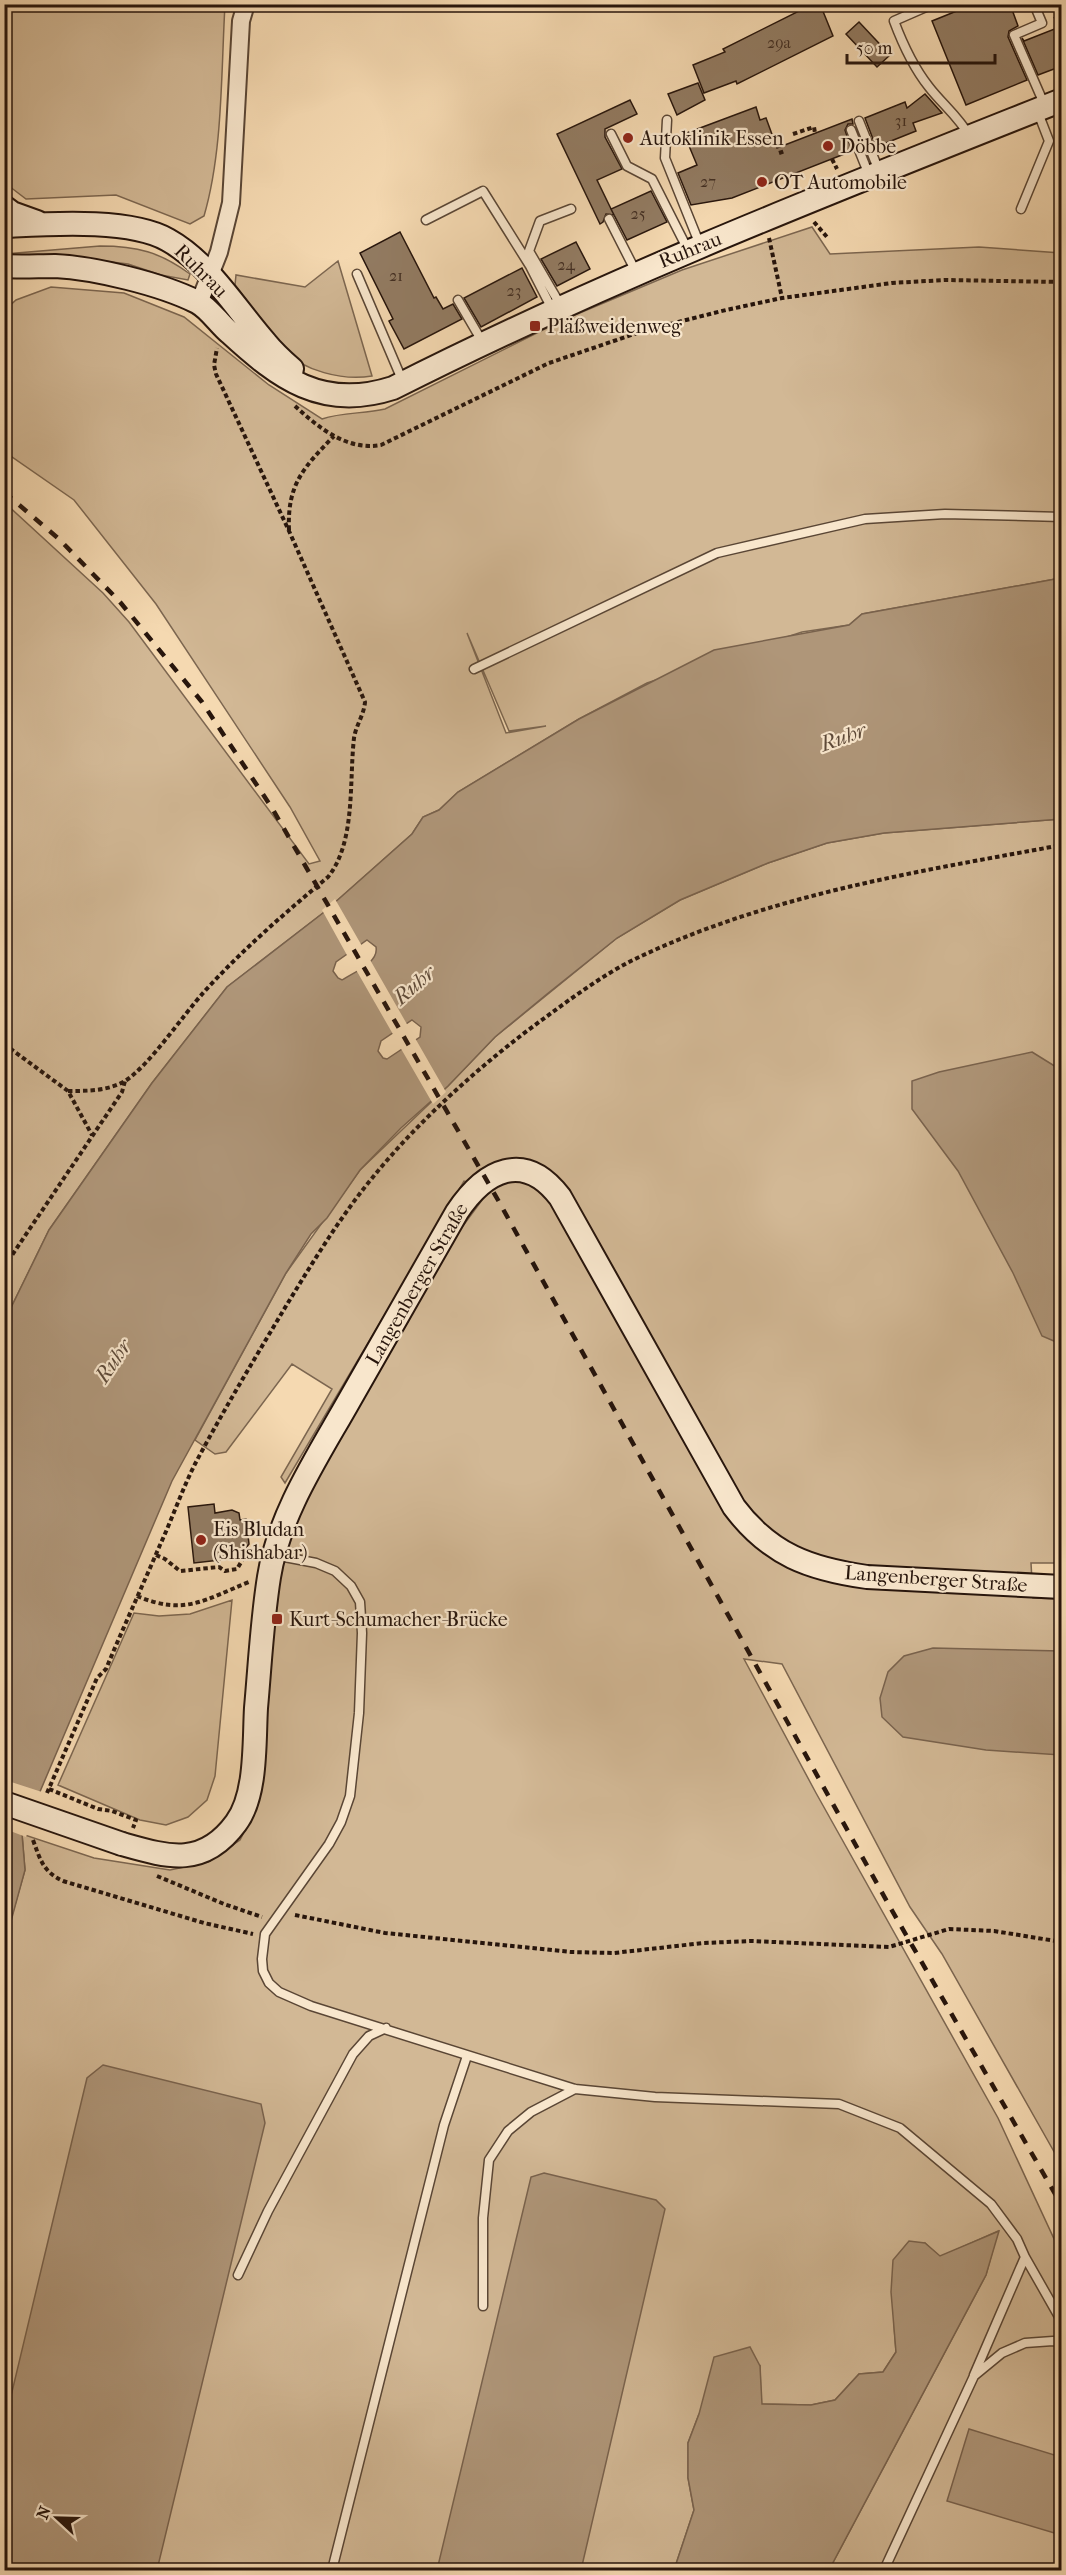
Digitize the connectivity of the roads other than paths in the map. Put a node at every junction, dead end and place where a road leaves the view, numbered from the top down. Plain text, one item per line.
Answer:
1 (933, 4) edge
2 (1034, 4) edge
3 (245, 5) edge
4 (1048, 106) edge
5 (667, 120) dead end
6 (859, 120) dead end
7 (851, 130) dead end
8 (611, 134) dead end
9 (970, 137) junction
10 (875, 176) junction
11 (4, 207) edge
12 (571, 209) dead end
13 (1022, 209) dead end
14 (609, 219) dead end
15 (426, 220) dead end
16 (44, 225) junction
17 (4, 226) edge
18 (694, 248) junction
19 (9, 271) edge
20 (636, 272) junction
21 (357, 274) dead end
22 (210, 276) junction
23 (458, 300) dead end
24 (199, 303) junction
25 (557, 308) junction
26 (483, 343) junction
27 (404, 382) junction
28 (322, 391) junction
29 (1062, 517) edge
30 (474, 669) dead end
31 (272, 1565) junction
32 (1062, 1587) edge
33 (4, 1803) edge
34 (386, 2028) junction
35 (467, 2056) junction
36 (575, 2089) junction
37 (1025, 2257) junction
38 (238, 2275) dead end
39 (483, 2306) dead end
40 (1062, 2322) edge
41 (1062, 2343) edge
42 (974, 2376) junction
43 (332, 2571) edge
44 (884, 2571) edge

1 - 9 lane
2 - 4 lane
3 - 22 street
4 - 9 main road, Ruhrau
4 - 13 lane
5 - 18 lane
6 - 10 lane
7 - 10 lane
8 - 18 lane
9 - 10 main road, Ruhrau
10 - 18 main road, Ruhrau
11 - 16 main road, Ruhrau
12 - 25 lane
14 - 20 lane
15 - 25 lane
16 - 17 main road, Ruhrau
16 - 22 main road, Ruhrau
18 - 20 main road, Ruhrau
19 - 24 main road, Ruhrau
20 - 25 main road, Ruhrau
21 - 27 lane
22 - 24 street
22 - 28 main road, Ruhrau
23 - 26 lane
24 - 28 main road, Ruhrau
25 - 26 main road, Ruhrau
26 - 27 main road, Ruhrau
27 - 28 main road, Ruhrau
29 - 30 lane
31 - 32 main road, Langenberger Straße
31 - 33 main road, Langenberger Straße, bridge
31 - 34 lane
34 - 35 lane
34 - 38 lane
35 - 36 lane
35 - 43 lane
36 - 37 lane
36 - 39 lane
37 - 40 lane
37 - 42 lane
41 - 42 lane
42 - 44 lane

